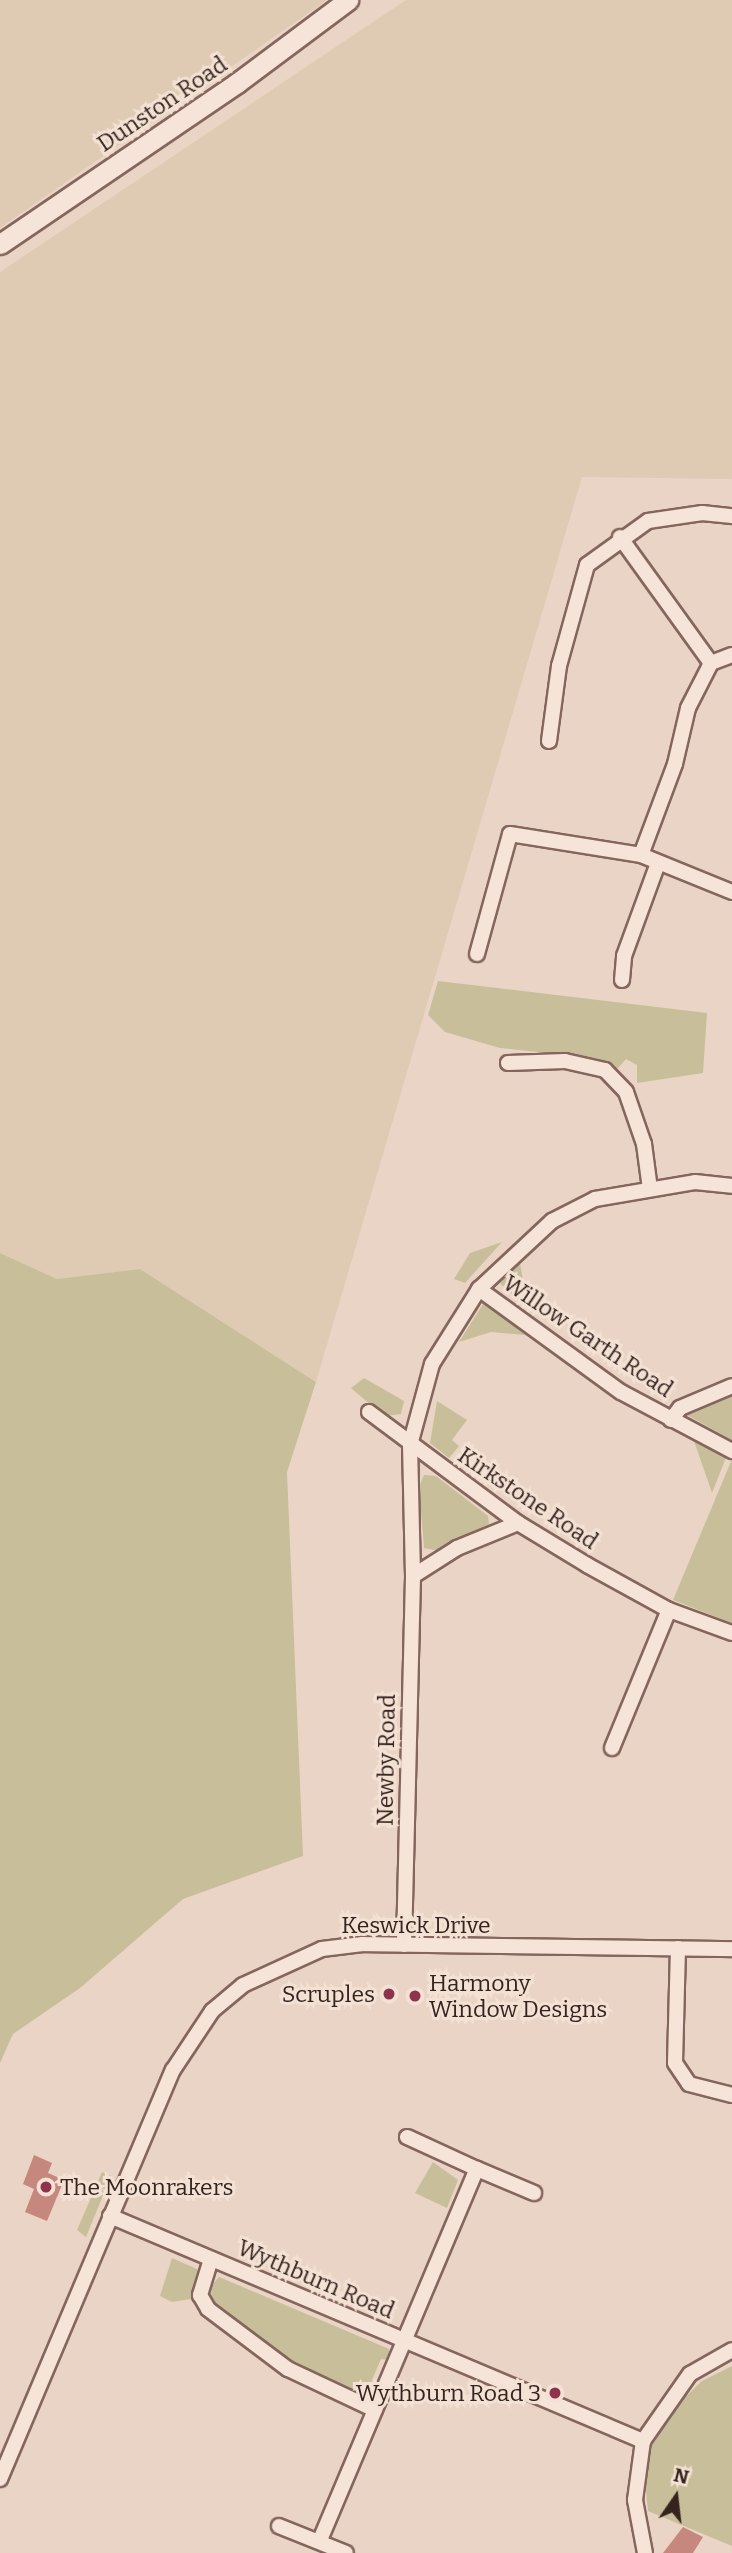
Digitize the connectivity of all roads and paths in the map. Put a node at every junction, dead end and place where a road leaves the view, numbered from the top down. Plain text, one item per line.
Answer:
1 (348, 0) edge
2 (0, 244) edge
3 (732, 516) edge
4 (620, 537) junction
5 (732, 654) edge
6 (711, 663) junction
7 (549, 741) dead end
8 (641, 855) junction
9 (658, 863) junction
10 (732, 892) edge
11 (477, 954) dead end
12 (622, 980) dead end
13 (508, 1063) dead end
14 (732, 1186) edge
15 (650, 1189) junction
16 (479, 1289) junction
17 (732, 1386) edge
18 (369, 1412) dead end
19 (671, 1420) junction
20 (410, 1445) junction
21 (732, 1451) edge
22 (519, 1523) junction
23 (413, 1576) junction
24 (669, 1610) junction
25 (732, 1633) edge
26 (612, 1748) dead end
27 (404, 1945) junction
28 (678, 1948) junction
29 (732, 1949) edge
30 (732, 2095) edge
31 (407, 2137) dead end
32 (477, 2169) junction
33 (534, 2193) dead end
34 (110, 2216) junction
35 (211, 2259) junction
36 (404, 2342) junction
37 (732, 2350) edge
38 (375, 2410) junction
39 (643, 2441) junction
40 (0, 2479) edge
41 (279, 2526) dead end
42 (320, 2540) junction
43 (346, 2553) edge
44 (645, 2553) edge

1 - 2 main road, Dunston Road
3 - 4 street
4 - 6 street
4 - 7 street
5 - 6 street
6 - 8 street
8 - 9 street
8 - 11 street
9 - 10 street
9 - 12 street
13 - 15 street
14 - 15 street, Newby Road
15 - 16 street, Newby Road
16 - 19 street, Willow Garth Road
16 - 20 street, Newby Road
17 - 19 street, Willow Garth Road
18 - 20 street, Kirkstone Road
19 - 21 street, Willow Garth Road
20 - 22 street, Kirkstone Road
20 - 23 street, Newby Road
22 - 23 street
22 - 24 street, Kirkstone Road
23 - 27 street, Newby Road
24 - 25 street, Kirkstone Road
24 - 26 street
27 - 28 street, Keswick Drive
27 - 34 street, Keswick Drive
28 - 29 street, Keswick Drive
28 - 30 street
31 - 32 street
32 - 33 street
32 - 36 street, Wythburn Road
34 - 35 street, Wythburn Road
34 - 40 street, Keswick Drive
35 - 36 street, Wythburn Road
35 - 38 street, Wythburn Road
36 - 38 street, Wythburn Road
36 - 39 street, Wythburn Road
37 - 39 street
38 - 42 street, Wythburn Road
39 - 44 street
41 - 42 street
42 - 43 street

